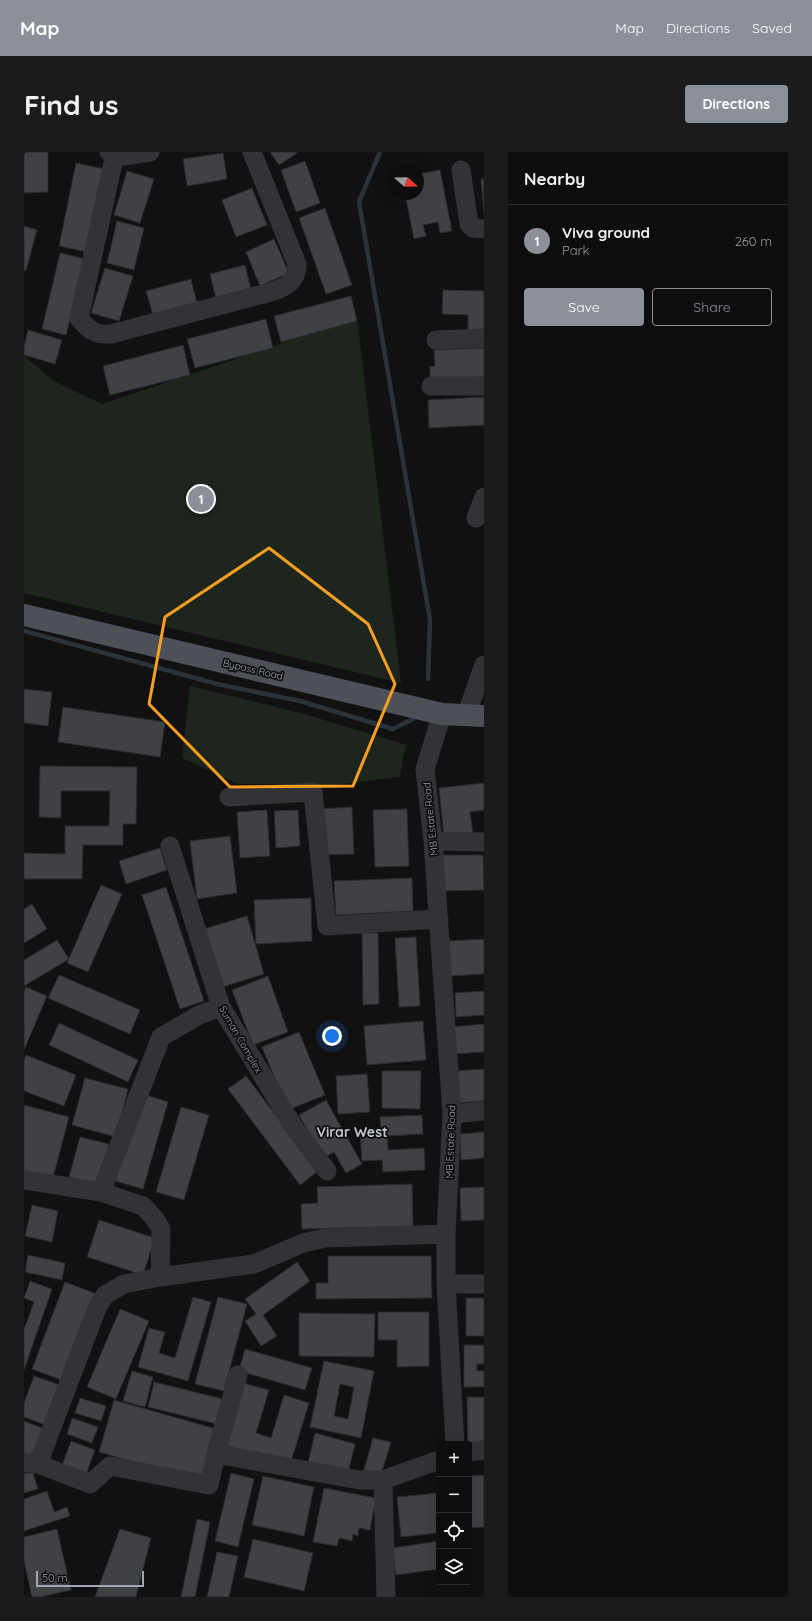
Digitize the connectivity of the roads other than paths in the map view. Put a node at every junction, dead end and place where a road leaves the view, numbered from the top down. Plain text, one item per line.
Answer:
1 (150, 152) edge
2 (252, 152) edge
3 (112, 153) edge
4 (461, 170) dead end
5 (484, 229) edge
6 (484, 338) edge
7 (436, 340) dead end
8 (431, 386) dead end
9 (484, 386) edge
10 (484, 497) edge
11 (476, 518) dead end
12 (24, 615) edge
13 (484, 665) edge
14 (478, 713) edge
15 (442, 714) junction
16 (229, 797) dead end
17 (433, 841) junction
18 (484, 842) edge
19 (170, 846) dead end
20 (439, 919) junction
21 (221, 1007) junction
22 (484, 1111) edge
23 (452, 1114) junction
24 (327, 1171) dead end
25 (24, 1180) edge
26 (101, 1192) junction
27 (446, 1234) junction
28 (160, 1277) junction
29 (446, 1284) junction
30 (484, 1284) edge
31 (238, 1375) dead end
32 (455, 1441) edge
33 (484, 1450) edge
34 (472, 1452) edge
35 (216, 1454) junction
36 (436, 1461) edge
37 (31, 1463) edge
38 (383, 1480) junction
39 (386, 1597) edge

1 - 3 street
2 - 3 street
4 - 5 street
6 - 7 street
8 - 9 street
10 - 11 street
12 - 15 main road, Bypass Road
13 - 14 street
14 - 15 main road, Bypass Road
15 - 17 street, MB Estate Road
16 - 20 street
17 - 18 street
17 - 20 street, MB Estate Road
19 - 21 street, Suman Complex
20 - 23 street, MB Estate Road
21 - 24 street, Suman Complex
21 - 26 street
22 - 23 street
23 - 27 street, MB Estate Road
25 - 26 street
26 - 28 street
27 - 28 street
27 - 29 street, MB Estate Road
28 - 37 street
29 - 30 street
29 - 32 street, MB Estate Road
31 - 35 street
33 - 34 street
35 - 37 street
35 - 38 street
36 - 38 street
38 - 39 street

